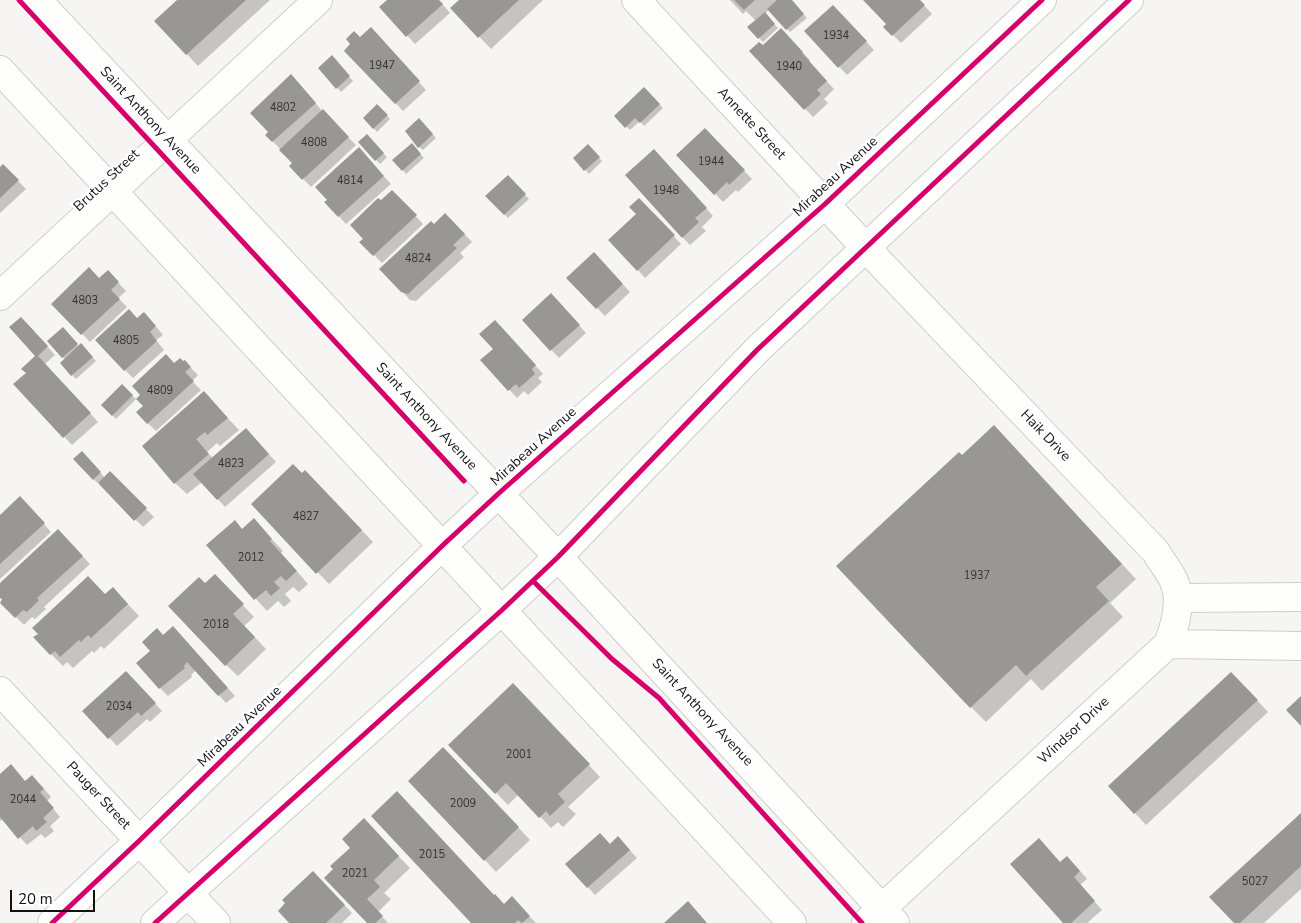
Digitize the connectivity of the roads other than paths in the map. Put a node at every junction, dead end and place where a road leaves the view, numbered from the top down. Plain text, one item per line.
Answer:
1 (37, 0) edge
2 (318, 0) edge
3 (636, 0) edge
4 (1042, 0) edge
5 (1129, 0) edge
6 (0, 70) edge
7 (168, 140) junction
8 (113, 191) junction
9 (825, 204) junction
10 (865, 247) junction
11 (0, 296) edge
12 (498, 494) junction
13 (442, 546) junction
14 (558, 557) junction
15 (1301, 596) edge
16 (1179, 598) junction
17 (502, 610) junction
18 (1168, 644) junction
19 (1301, 646) edge
20 (0, 691) edge
21 (140, 840) junction
22 (187, 892) junction
23 (881, 918) edge
24 (52, 923) edge
25 (155, 923) edge
26 (216, 923) edge
27 (792, 923) edge

1 - 7 street, Saint Anthony Avenue
2 - 7 street, Brutus Street
3 - 9 street, Annette Street
4 - 9 street, Mirabeau Avenue
5 - 10 street
6 - 8 street
7 - 8 street, Brutus Street
7 - 12 street, Saint Anthony Avenue
8 - 11 street, Brutus Street
8 - 13 street
9 - 10 street, Annette Street
9 - 12 street, Mirabeau Avenue
10 - 14 street
10 - 16 street, Haik Drive
12 - 13 street, Mirabeau Avenue
12 - 14 street, Saint Anthony Avenue
13 - 17 street
13 - 21 street, Mirabeau Avenue
14 - 17 street
14 - 23 street, Saint Anthony Avenue
15 - 16 street
16 - 18 street, Haik Drive
17 - 22 street
17 - 27 street
18 - 19 street
18 - 23 street, Windsor Drive
20 - 21 street, Pauger Street
21 - 22 street, Pauger Street
21 - 24 street, Mirabeau Avenue
22 - 25 street
22 - 26 street, Pauger Street

